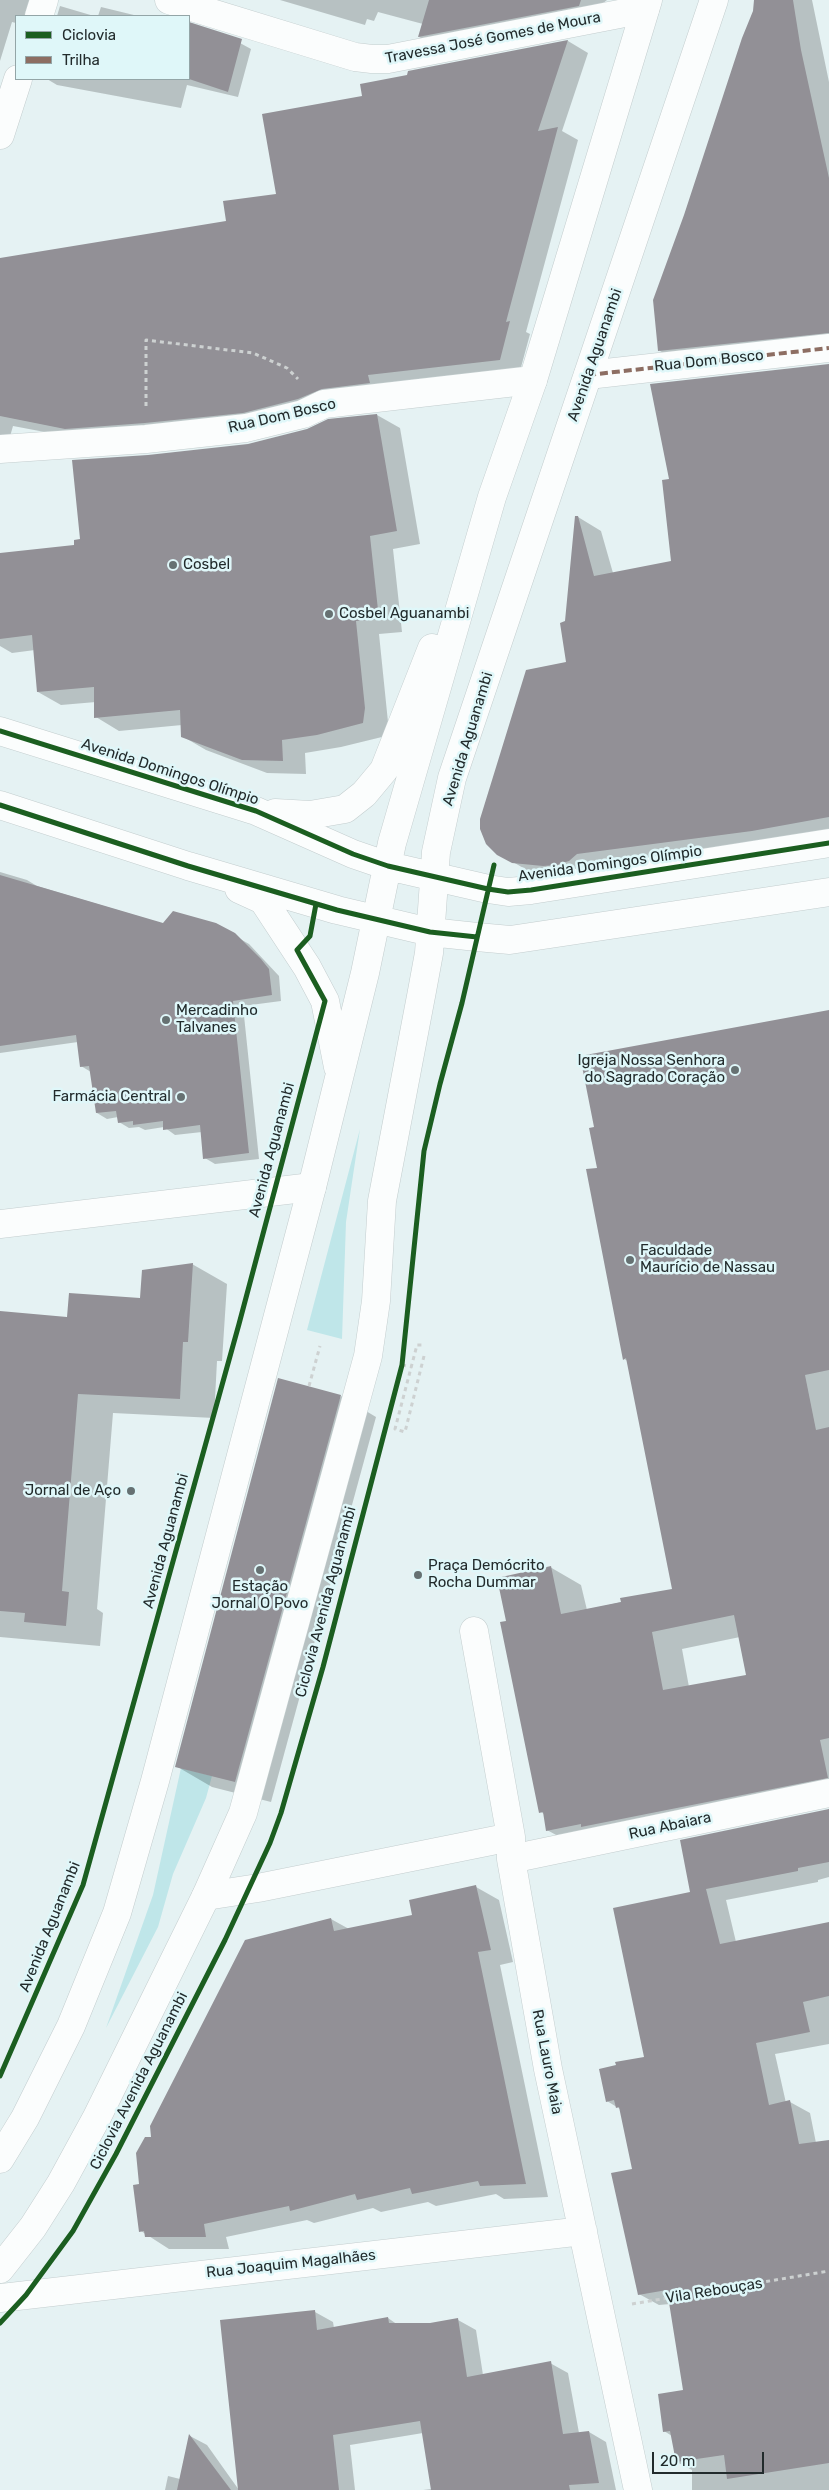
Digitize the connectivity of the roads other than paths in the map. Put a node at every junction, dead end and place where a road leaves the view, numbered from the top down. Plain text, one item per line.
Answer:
1 (44, 0) edge
2 (169, 0) edge
3 (714, 0) edge
4 (646, 5) edge
5 (39, 15) edge
6 (18, 80) edge
7 (0, 134) edge
8 (829, 348) edge
9 (588, 375) junction
10 (533, 380) junction
11 (0, 449) edge
12 (492, 497) junction
13 (0, 731) edge
14 (0, 805) edge
15 (256, 811) junction
16 (829, 843) edge
17 (188, 866) junction
18 (388, 866) junction
19 (434, 878) junction
20 (829, 892) edge
21 (376, 919) junction
22 (430, 932) junction
23 (340, 1077) junction
24 (312, 1187) junction
25 (0, 1224) edge
26 (474, 1631) dead end
27 (829, 1793) edge
28 (511, 1848) junction
29 (206, 1896) junction
30 (0, 2159) edge
31 (583, 2231) junction
32 (0, 2269) edge
33 (0, 2298) edge
34 (638, 2490) edge

1 - 5 main road
2 - 4 main road, Travessa José Gomes de Moura
3 - 9 main road, Avenida Aguanambi
4 - 10 main road
6 - 7 main road
8 - 9 main road, Rua Dom Bosco
9 - 19 main road, Avenida Aguanambi
10 - 11 main road, Rua Dom Bosco
10 - 12 main road
12 - 15 main road
12 - 18 main road
13 - 15 main road, Avenida Domingos Olímpio
14 - 17 main road
15 - 18 main road, Avenida Domingos Olímpio
16 - 19 main road, Avenida Domingos Olímpio
17 - 21 main road
17 - 23 main road
18 - 19 main road, Avenida Domingos Olímpio
18 - 21 main road
19 - 22 main road, Avenida Aguanambi
20 - 22 main road
21 - 22 main road
21 - 23 main road
22 - 29 main road, Avenida Aguanambi
23 - 24 main road
24 - 25 main road
24 - 30 main road
26 - 28 main road, Rua Lauro Maia
27 - 28 main road, Rua Abaiara
28 - 29 main road, Rua Abaiara
28 - 31 main road, Rua Lauro Maia
29 - 32 main road, Avenida Aguanambi
31 - 33 main road, Rua Joaquim Magalhães
31 - 34 main road, Rua Lauro Maia

